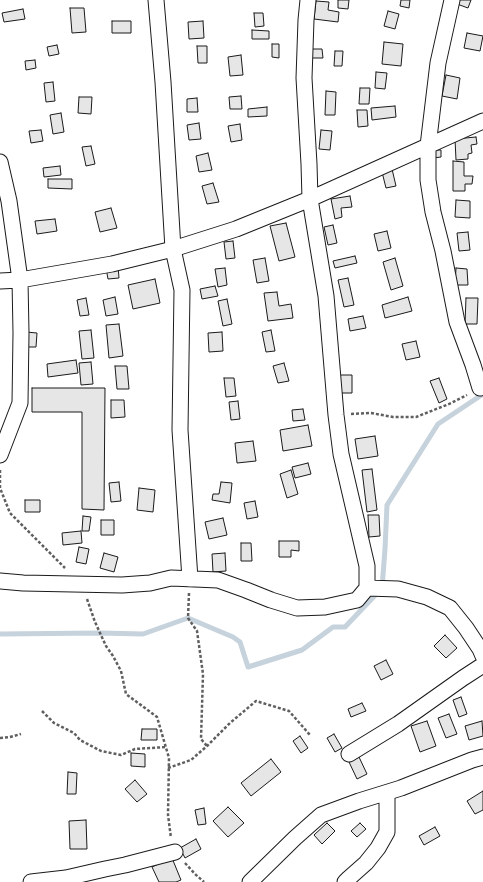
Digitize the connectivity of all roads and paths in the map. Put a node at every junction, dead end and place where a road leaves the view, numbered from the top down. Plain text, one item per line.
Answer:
1 (156, 0) edge
2 (308, 0) edge
3 (452, 0) edge
4 (483, 121) edge
5 (428, 146) junction
6 (0, 162) edge
7 (310, 198) junction
8 (173, 249) junction
9 (20, 280) junction
10 (0, 281) edge
11 (480, 388) joint
12 (336, 415) junction
13 (0, 455) edge
14 (190, 579) junction
15 (0, 580) edge
16 (82, 585) junction
17 (367, 588) junction
18 (188, 609) dead end
19 (483, 656) edge
20 (483, 665) edge
21 (42, 711) dead end
22 (21, 734) dead end
23 (310, 735) dead end
24 (0, 738) edge
25 (207, 746) junction
26 (166, 747) junction
27 (349, 754) dead end
28 (483, 756) edge
29 (168, 768) junction
30 (387, 793) junction
31 (175, 852) junction
32 (31, 882) edge
33 (204, 882) edge
34 (250, 882) edge
35 (345, 882) edge

1 - 8 street
2 - 7 street
3 - 5 street
4 - 5 street
5 - 7 street
5 - 11 street
6 - 9 street
7 - 8 street
7 - 12 street
8 - 9 street
8 - 14 street
9 - 10 street
9 - 13 street
11 - 12 path
12 - 17 street
13 - 16 path
14 - 16 street
14 - 17 street
15 - 16 street
16 - 26 path
17 - 19 street
18 - 25 path
20 - 27 street
21 - 26 path
22 - 24 path
23 - 25 path
25 - 29 path
26 - 29 path
28 - 30 street
29 - 31 path
30 - 34 street
30 - 35 street
31 - 32 street
31 - 33 path

